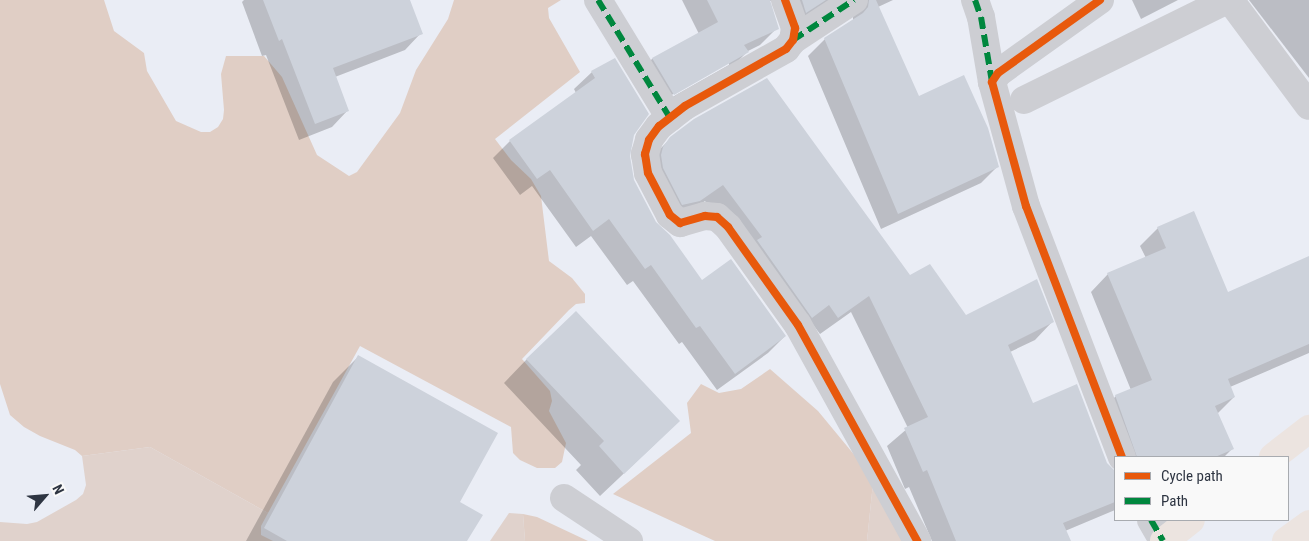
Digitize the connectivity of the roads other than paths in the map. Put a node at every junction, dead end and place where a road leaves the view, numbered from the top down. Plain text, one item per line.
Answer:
1 (598, 0) edge
2 (786, 0) edge
3 (854, 0) edge
4 (975, 0) edge
5 (1100, 0) edge
6 (1228, 0) edge
7 (793, 40) junction
8 (992, 82) junction
9 (1024, 100) dead end
10 (1309, 106) edge
11 (670, 118) junction
12 (1309, 429) edge
13 (1122, 456) edge
14 (1274, 456) edge
15 (564, 498) dead end
16 (1152, 521) edge
17 (1191, 521) edge
18 (1309, 524) edge
19 (629, 541) edge
20 (917, 541) edge
21 (1164, 541) edge
22 (1286, 541) edge

1 - 11 street
2 - 7 street
3 - 7 street
4 - 8 street
5 - 8 street
6 - 9 street
6 - 10 street
7 - 11 street
8 - 13 street
11 - 20 street
12 - 14 highway
15 - 19 street
16 - 21 street
17 - 21 highway
18 - 22 highway

